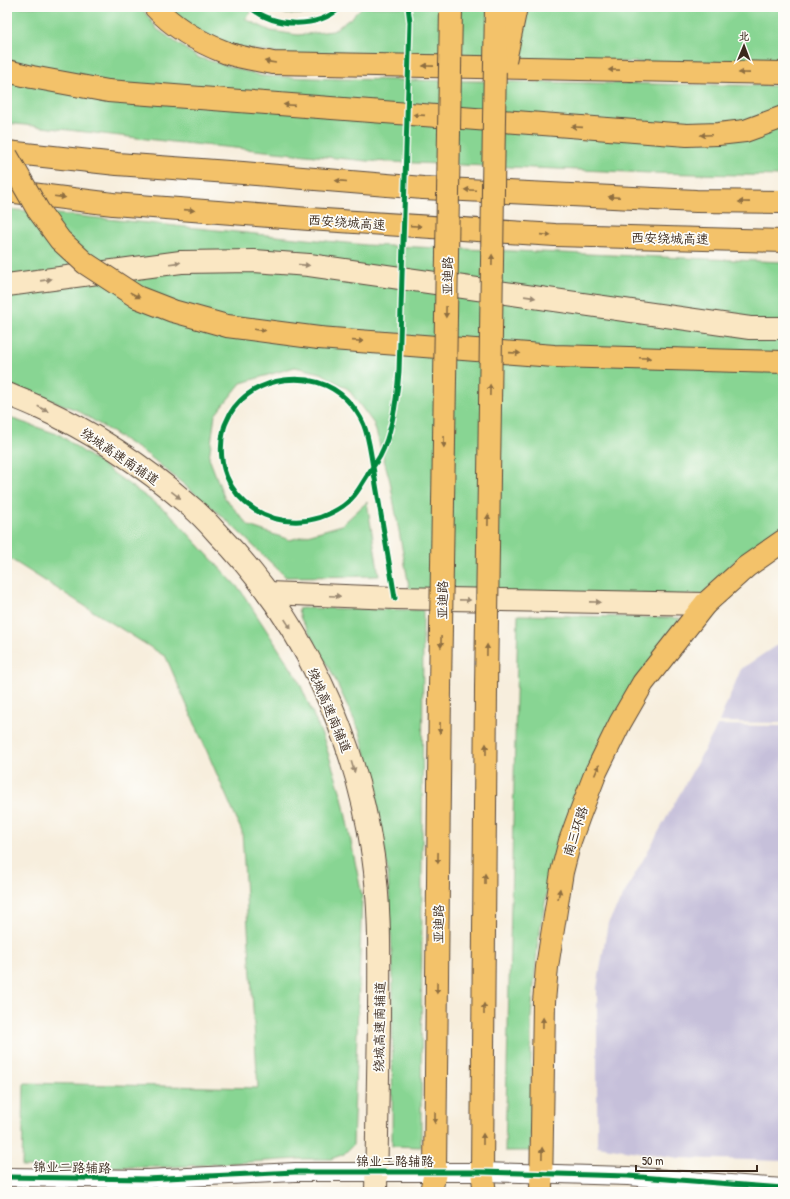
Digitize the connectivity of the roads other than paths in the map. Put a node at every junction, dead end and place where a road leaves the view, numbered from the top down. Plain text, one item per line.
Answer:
1 (155, 7) edge
2 (451, 7) edge
3 (496, 7) edge
4 (516, 7) edge
5 (7, 71) edge
6 (783, 73) edge
7 (783, 118) edge
8 (494, 119) junction
9 (7, 152) edge
10 (7, 156) edge
11 (7, 191) edge
12 (783, 202) edge
13 (783, 241) edge
14 (7, 285) edge
15 (783, 328) edge
16 (783, 362) edge
17 (7, 394) edge
18 (783, 541) edge
19 (268, 593) junction
20 (705, 604) junction
21 (7, 1177) edge
22 (376, 1182) edge
23 (433, 1182) edge
24 (483, 1182) edge
25 (541, 1183) edge
26 (783, 1188) edge

6 -> 1 highway
2 -> 23 highway, 亚迪路, bridge
3 - 8 highway, bridge
4 - 8 highway, bridge
7 -> 5 highway
24 -> 8 highway, bridge
12 -> 9 highway
10 -> 16 highway, bridge
11 -> 13 highway, 西安绕城高速
14 -> 15 main road
17 -> 19 main road, 绕城高速南辅道
18 - 20 highway, 南三环路
19 -> 20 main road
19 -> 22 main road, 绕城高速南辅道
25 -> 20 highway, 南三环路
21 - 22 street, 锦业二路辅路
22 - 23 street, 锦业二路辅路
23 - 24 street, 锦业二路辅路
24 - 25 street, 锦业二路辅路
25 - 26 street, 锦业二路辅路

